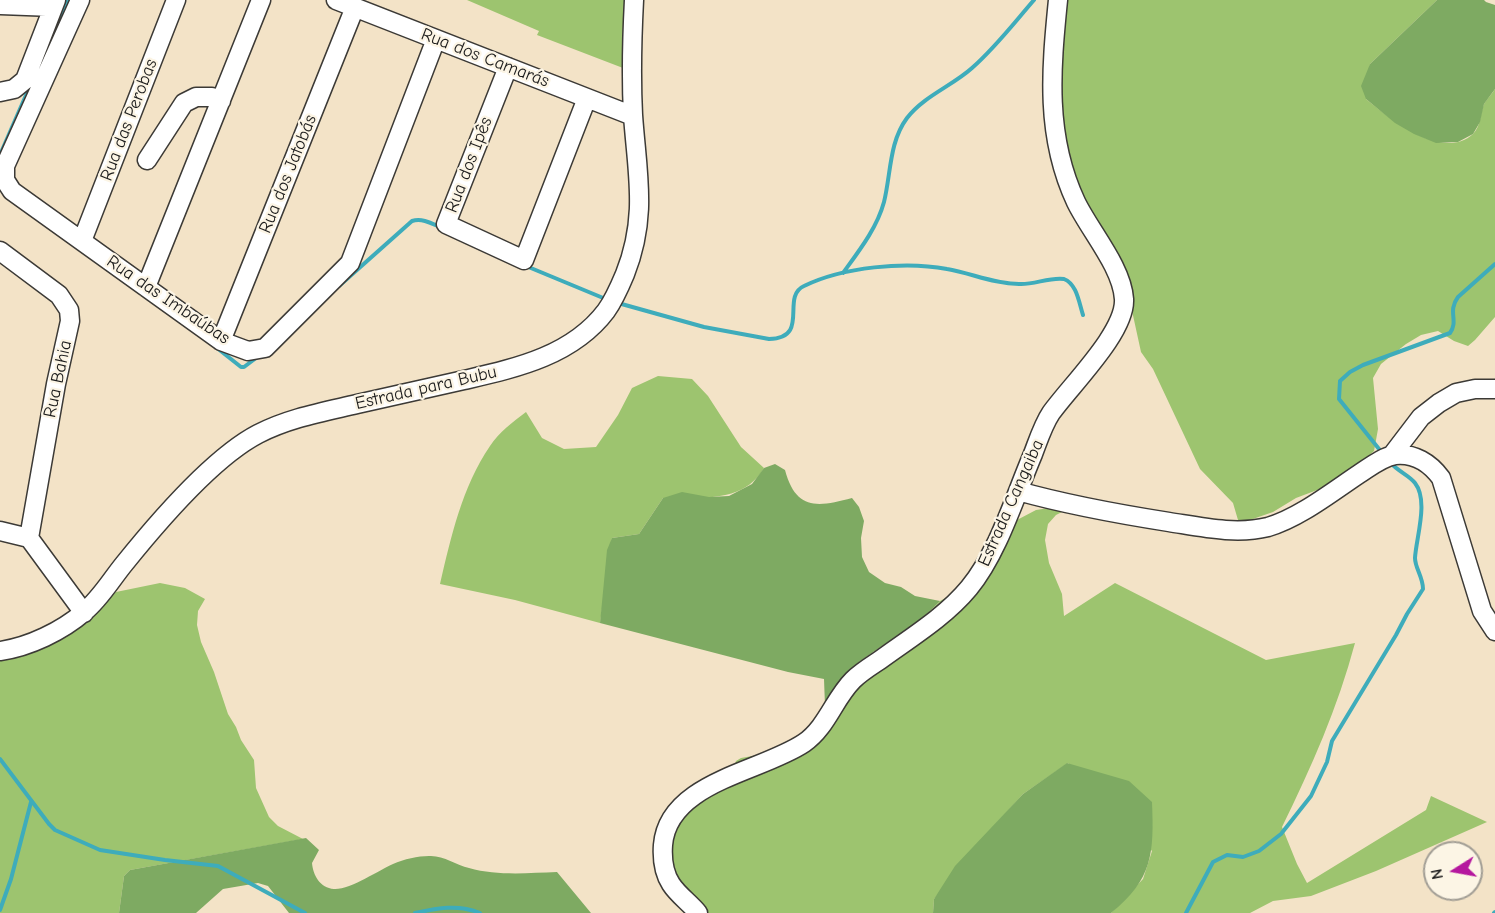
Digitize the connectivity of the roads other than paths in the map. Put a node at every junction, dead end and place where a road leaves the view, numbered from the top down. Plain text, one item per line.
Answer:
1 (80, 0) edge
2 (176, 0) edge
3 (261, 0) edge
4 (336, 0) edge
5 (633, 0) edge
6 (1058, 0) edge
7 (55, 3) edge
8 (0, 5) edge
9 (355, 7) junction
10 (436, 39) junction
11 (508, 67) junction
12 (0, 92) edge
13 (587, 98) junction
14 (221, 101) junction
15 (633, 116) junction
16 (147, 160) dead end
17 (82, 241) junction
18 (0, 251) edge
19 (146, 287) junction
20 (221, 341) junction
21 (1495, 389) edge
22 (1392, 455) junction
23 (1017, 491) junction
24 (0, 531) edge
25 (29, 538) junction
26 (84, 613) junction
27 (1495, 631) edge
28 (0, 651) edge
29 (698, 913) edge

1 - 17 street, Rua das Imbaúbas
2 - 17 street, Rua das Perobas
3 - 14 street
4 - 9 street, Rua dos Camarás
5 - 15 street, Estrada para Bubu
6 - 23 street, Estrada Cangaiba
7 - 8 street
7 - 12 street
9 - 10 street, Rua dos Camarás
9 - 20 street, Rua dos Jatobás
10 - 11 street, Rua dos Camarás
10 - 20 street, Rua das Imbaúbas
11 - 13 street, Rua dos Camarás
11 - 13 street, Rua dos Ipês
13 - 15 street, Rua dos Camarás
14 - 16 street
14 - 19 street
15 - 26 street, Estrada para Bubu
17 - 19 street, Rua das Imbaúbas
18 - 25 street, Rua Bahia
19 - 20 street, Rua das Imbaúbas
21 - 22 street
22 - 23 street
22 - 27 street
23 - 29 street, Estrada Cangaiba
24 - 25 street
25 - 26 street
26 - 28 street, Estrada para Bubu

